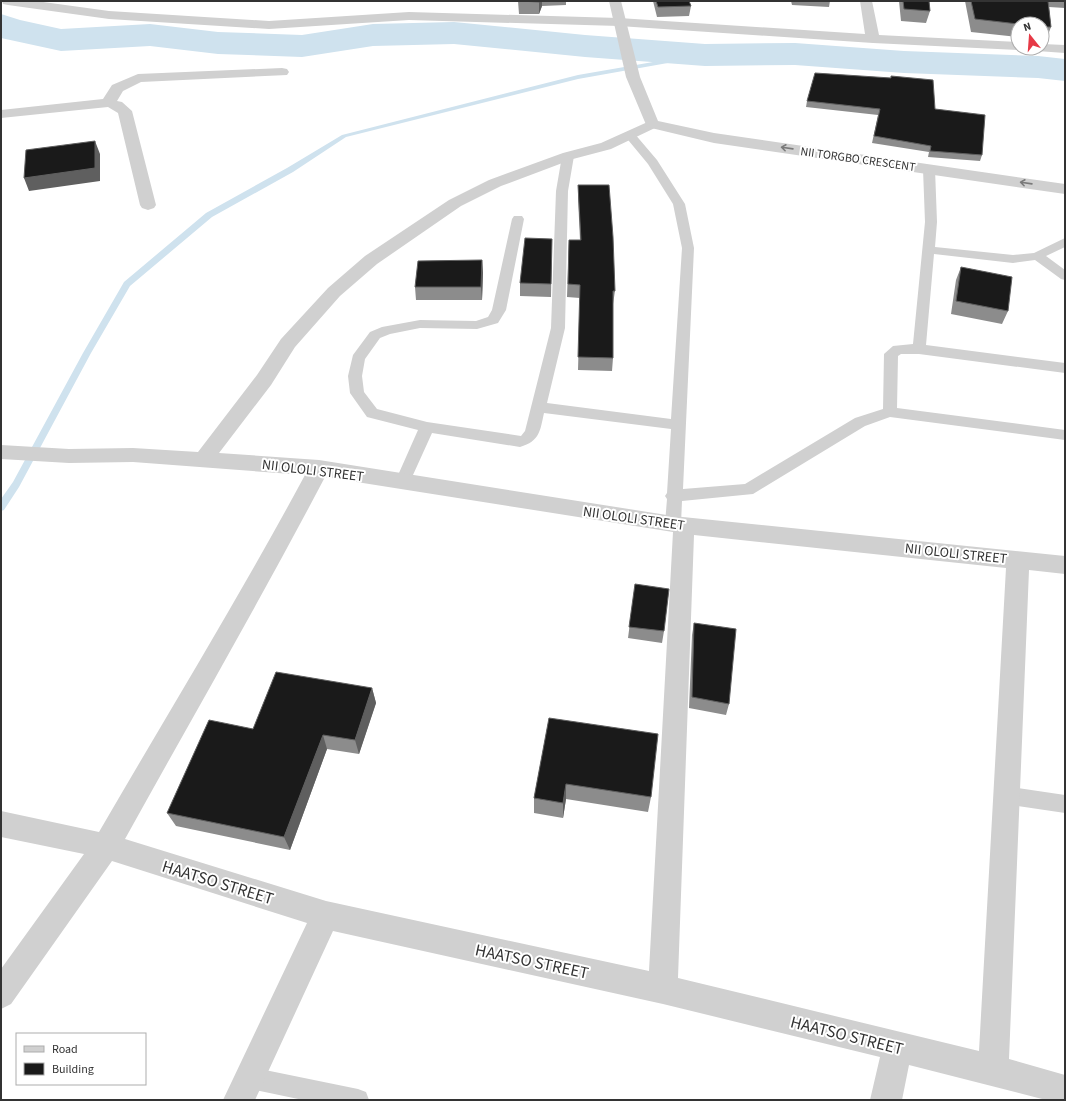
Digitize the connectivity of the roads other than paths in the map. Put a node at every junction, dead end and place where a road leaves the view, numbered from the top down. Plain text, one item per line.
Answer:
1 (8, 1) edge
2 (615, 1) edge
3 (866, 1) edge
4 (620, 25) junction
5 (873, 39) junction
6 (1010, 46) edge
7 (1050, 48) edge
8 (1065, 49) edge
9 (282, 72) dead end
10 (108, 103) junction
11 (1, 114) edge
12 (652, 124) junction
13 (630, 135) junction
14 (568, 156) junction
15 (928, 169) junction
16 (1065, 189) edge
17 (148, 205) dead end
18 (518, 218) dead end
19 (1065, 242) edge
20 (928, 250) junction
21 (1037, 256) junction
22 (1065, 276) edge
23 (919, 348) junction
24 (1065, 368) edge
25 (539, 407) junction
26 (890, 412) junction
27 (678, 425) junction
28 (428, 427) junction
29 (1065, 435) edge
30 (4, 452) edge
31 (204, 459) junction
32 (319, 468) junction
33 (403, 482) junction
34 (673, 496) junction
35 (679, 525) junction
36 (1018, 560) junction
37 (1065, 566) edge
38 (1005, 795) junction
39 (1065, 804) edge
40 (1, 824) edge
41 (106, 846) junction
42 (326, 915) junction
43 (663, 989) junction
44 (1, 994) edge
45 (898, 1047) junction
46 (993, 1070) junction
47 (244, 1089) edge
48 (1065, 1090) edge
49 (358, 1100) edge
50 (886, 1100) edge

1 - 4 street
2 - 4 street
3 - 5 street
4 - 5 street
4 - 12 street
5 - 6 street
7 - 8 street
9 - 10 street
10 - 11 street
10 - 17 street
12 - 13 street
15 -> 12 street, NII TORGBO CRESCENT
13 - 14 street
13 - 27 lane
14 - 25 lane
14 - 31 street
16 -> 15 street, NII TORGBO CRESCENT
15 - 20 lane
18 - 28 lane
19 - 21 lane
20 - 21 lane
20 - 23 lane
21 - 22 lane
23 - 24 lane
23 - 26 lane
25 - 27 lane
25 - 28 lane
26 - 29 lane
26 - 34 lane
27 - 34 lane
28 - 33 lane
30 - 31 street, NII OLOLI STREET
31 - 32 street, NII OLOLI STREET
32 - 33 street, NII OLOLI STREET
32 - 41 street
33 - 35 street, NII OLOLI STREET
34 - 35 lane
35 - 36 street, NII OLOLI STREET
35 - 43 street
36 - 37 street, NII OLOLI STREET
36 - 38 street
38 - 39 lane
38 - 46 street
40 - 41 street, HAATSO STREET
41 - 42 street, HAATSO STREET
41 - 44 street
42 - 43 street, HAATSO STREET
42 - 47 street
43 - 45 street, HAATSO STREET
45 - 46 street, HAATSO STREET
45 - 50 street
46 - 48 street, HAATSO STREET
47 - 49 lane

